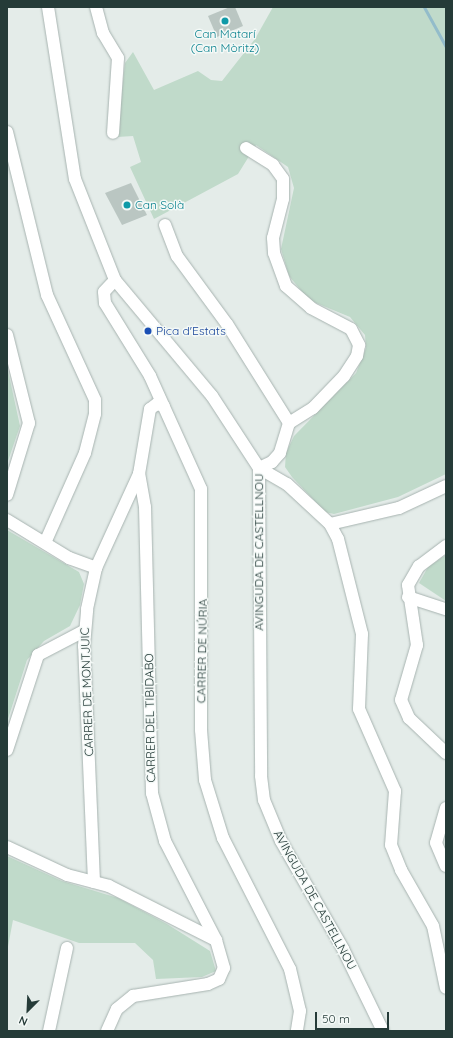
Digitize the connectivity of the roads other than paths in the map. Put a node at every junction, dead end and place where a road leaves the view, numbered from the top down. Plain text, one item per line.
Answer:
1 (48, 7) edge
2 (96, 7) edge
3 (7, 132) edge
4 (113, 133) dead end
5 (246, 148) dead end
6 (165, 225) dead end
7 (116, 280) junction
8 (7, 335) edge
9 (164, 406) junction
10 (289, 423) junction
11 (259, 468) junction
12 (139, 474) junction
13 (446, 486) edge
14 (7, 495) edge
15 (7, 520) edge
16 (330, 524) junction
17 (44, 543) junction
18 (446, 546) edge
19 (96, 568) junction
20 (408, 597) junction
21 (446, 609) edge
22 (84, 631) junction
23 (7, 750) edge
24 (446, 753) edge
25 (446, 808) edge
26 (7, 847) edge
27 (446, 866) edge
28 (94, 882) junction
29 (216, 940) junction
30 (67, 948) dead end
31 (446, 988) edge
32 (49, 1031) edge
33 (107, 1031) edge
34 (296, 1031) edge
35 (384, 1031) edge

1 - 7 street, AVINGUDA DE CASTELLNOU
2 - 4 street
3 - 17 street
5 - 10 street
6 - 10 street
7 - 9 street, CARRER DE NÚRIA
7 - 11 street, AVINGUDA DE CASTELLNOU
8 - 14 street
9 - 12 street, CARRER DE MONTJUIC
9 - 34 street, CARRER DE NÚRIA
10 - 11 street
11 - 16 street
11 - 35 street, AVINGUDA DE CASTELLNOU
12 - 19 street, CARRER DE MONTJUIC
12 - 29 street, CARRER DEL TIBIDABO
13 - 16 street
15 - 17 street
16 - 31 street
17 - 19 street
18 - 20 street
19 - 22 street, CARRER DE MONTJUIC
20 - 21 street
20 - 24 street
22 - 23 street
22 - 28 street, CARRER DE MONTJUIC
25 - 27 street
26 - 28 street
28 - 29 street
29 - 33 street, CARRER DEL TIBIDABO
30 - 32 street

